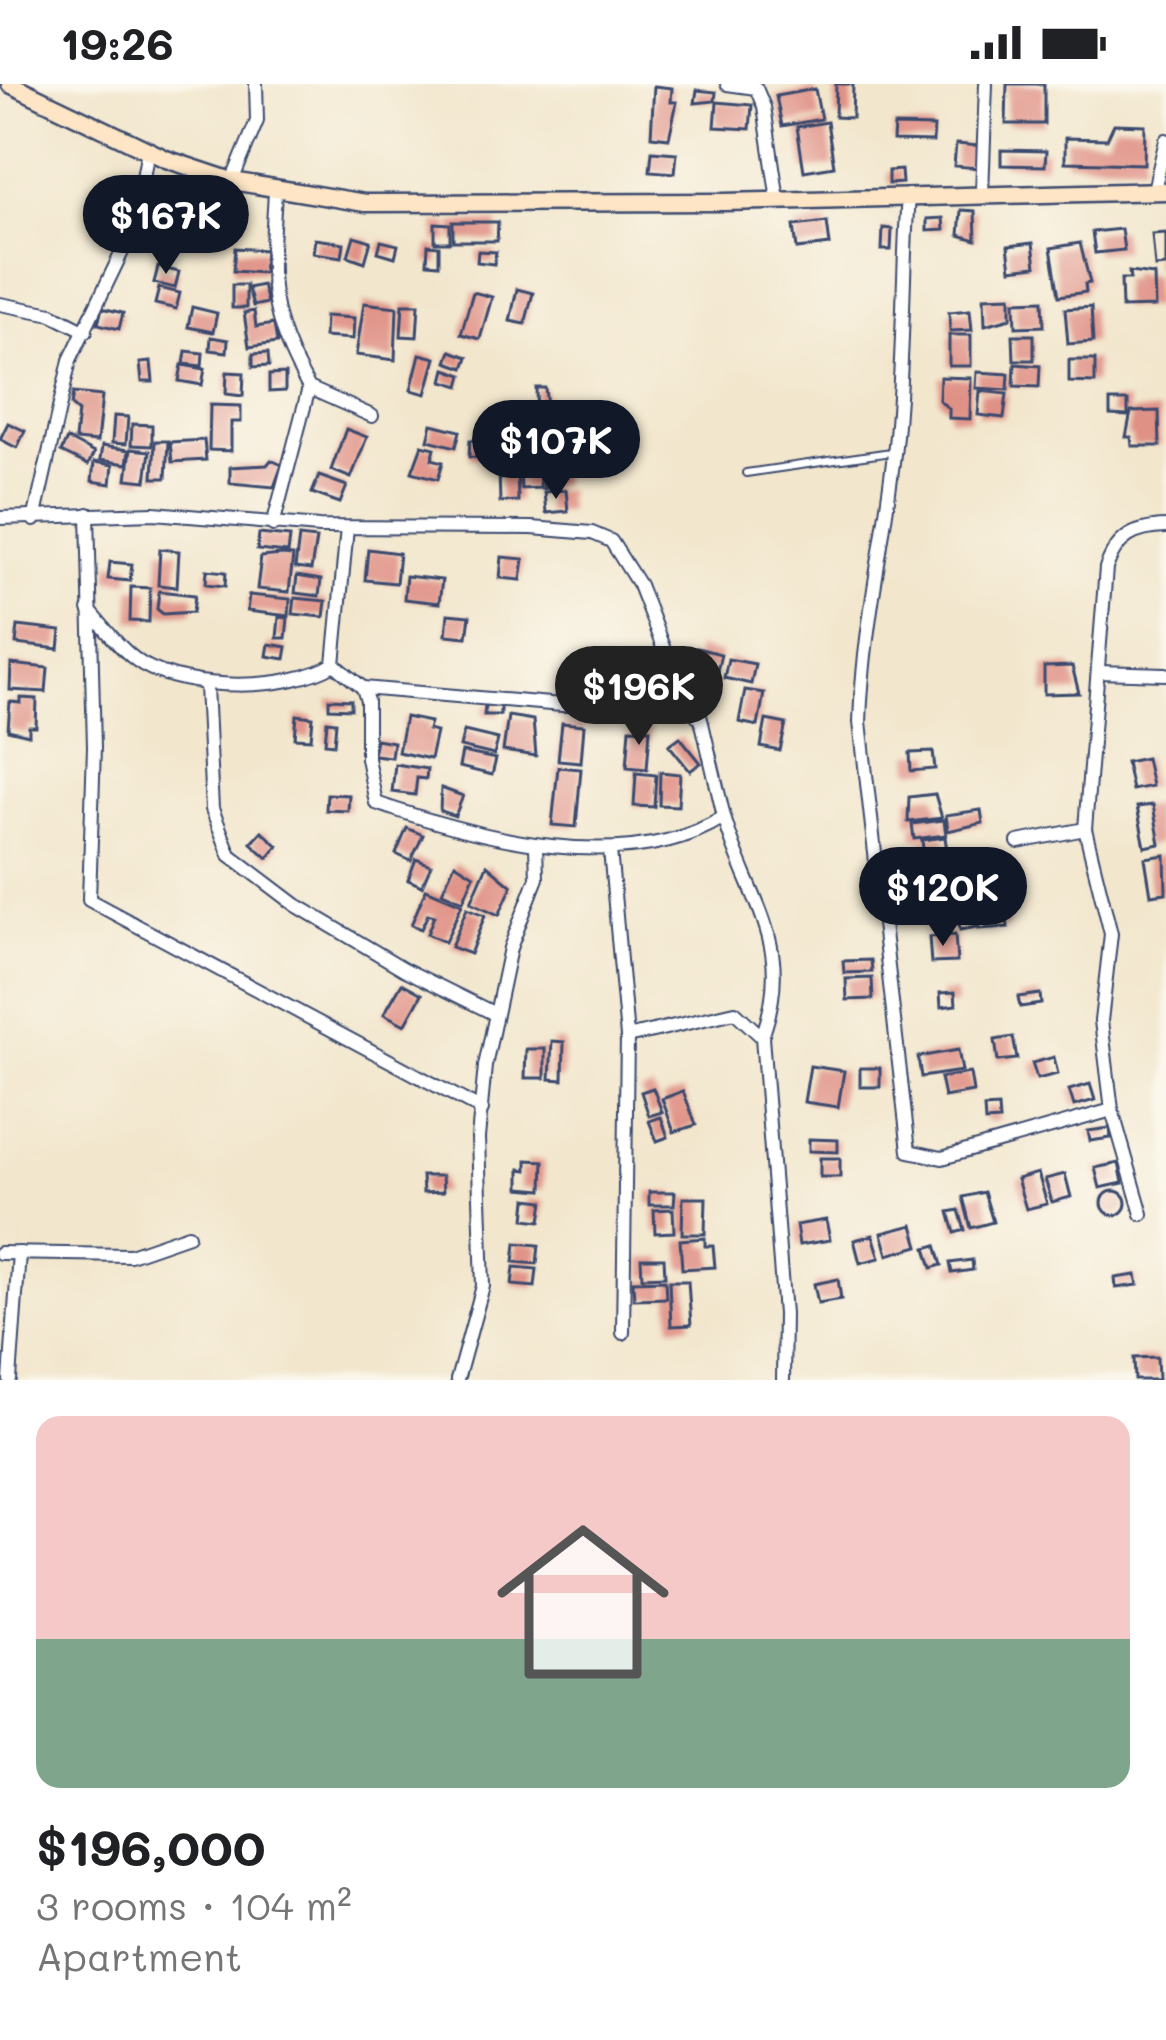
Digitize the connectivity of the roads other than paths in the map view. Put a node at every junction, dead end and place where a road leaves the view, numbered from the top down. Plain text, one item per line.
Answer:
1 (10, 84) edge
2 (256, 84) edge
3 (727, 84) edge
4 (986, 84) edge
5 (45, 91) edge
6 (1166, 140) edge
7 (148, 151) junction
8 (232, 181) junction
9 (1160, 190) edge
10 (275, 192) junction
11 (908, 194) junction
12 (982, 194) junction
13 (778, 200) junction
14 (0, 304) edge
15 (86, 332) junction
16 (309, 388) junction
17 (371, 416) dead end
18 (894, 452) junction
19 (746, 473) dead end
20 (88, 514) junction
21 (0, 518) edge
22 (34, 520) junction
23 (273, 525) junction
24 (1166, 527) edge
25 (347, 528) junction
26 (89, 610) junction
27 (334, 664) junction
28 (1098, 672) junction
29 (1166, 674) edge
30 (206, 686) junction
31 (363, 688) junction
32 (685, 704) junction
33 (724, 817) junction
34 (1085, 829) junction
35 (1018, 842) dead end
36 (536, 846) junction
37 (610, 850) junction
38 (495, 1014) junction
39 (627, 1037) junction
40 (762, 1037) junction
41 (482, 1110) junction
42 (1112, 1110) junction
43 (1142, 1214) dead end
44 (188, 1234) dead end
45 (0, 1253) edge
46 (19, 1253) junction
47 (622, 1333) dead end
48 (10, 1380) edge
49 (457, 1380) edge
50 (783, 1380) edge

1 - 5 street
2 - 8 street
3 - 13 street
4 - 12 street
5 - 7 street
6 - 9 street
7 - 8 street
7 - 15 street
8 - 10 street
9 - 12 street
10 - 13 street
10 - 16 street
11 - 12 street
11 - 13 street
11 - 18 street
14 - 15 street
15 - 22 street
16 - 17 street
16 - 23 street
18 - 19 lane
18 - 42 street
20 - 22 street
20 - 23 street
20 - 26 street
21 - 22 street
23 - 25 street
24 - 28 street
25 - 27 street
25 - 32 street
26 - 30 street
26 - 41 street
27 - 30 street
27 - 31 street
28 - 29 street
28 - 34 street
30 - 38 street
31 - 32 street
31 - 36 street
32 - 33 street
33 - 37 street
33 - 40 street
34 - 35 street
34 - 42 street
36 - 37 street
36 - 38 street
37 - 39 street
38 - 41 street
39 - 40 street
39 - 47 street
40 - 50 street
41 - 49 street
42 - 43 street
44 - 46 street
45 - 46 street
46 - 48 street

